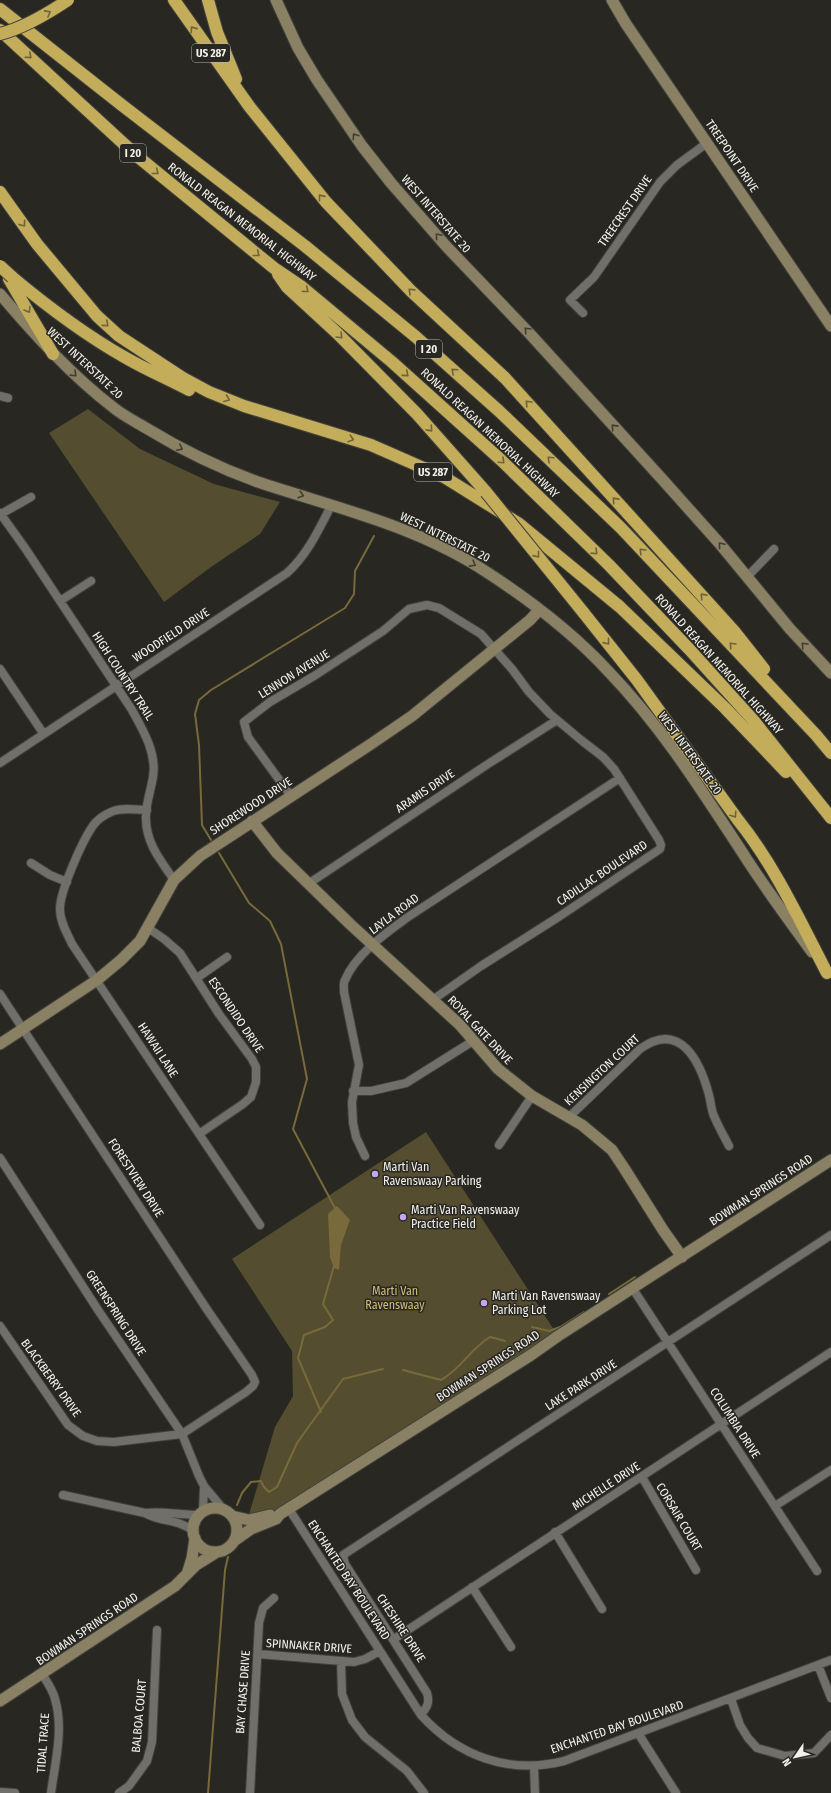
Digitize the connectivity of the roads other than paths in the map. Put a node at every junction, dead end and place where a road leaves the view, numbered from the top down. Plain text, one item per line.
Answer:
1 (68, 0) edge
2 (174, 0) edge
3 (208, 0) edge
4 (276, 0) edge
5 (612, 0) edge
6 (0, 9) edge
7 (0, 30) edge
8 (0, 34) edge
9 (249, 106) junction
10 (708, 143) junction
11 (0, 192) edge
12 (0, 266) edge
13 (274, 268) junction
14 (0, 294) edge
15 (583, 313) dead end
16 (831, 326) edge
17 (54, 354) junction
18 (209, 392) junction
19 (31, 497) dead end
20 (332, 504) junction
21 (0, 513) edge
22 (774, 549) dead end
23 (747, 577) junction
24 (91, 581) dead end
25 (60, 601) junction
26 (432, 606) joint
27 (539, 610) junction
28 (495, 648) junction
29 (0, 669) edge
30 (831, 673) edge
31 (115, 685) junction
32 (557, 720) junction
33 (43, 733) junction
34 (816, 735) junction
35 (831, 753) edge
36 (0, 763) edge
37 (620, 778) junction
38 (291, 796) junction
39 (147, 810) junction
40 (831, 819) edge
41 (252, 821) junction
42 (31, 863) dead end
43 (174, 880) junction
44 (67, 882) junction
45 (308, 884) junction
46 (148, 928) junction
47 (373, 945) junction
48 (227, 957) dead end
49 (829, 976) edge
50 (196, 978) junction
51 (98, 980) junction
52 (0, 994) edge
53 (434, 999) junction
54 (23, 1029) junction
55 (473, 1041) junction
56 (0, 1044) edge
57 (353, 1091) junction
58 (532, 1096) junction
59 (568, 1118) junction
60 (199, 1134) junction
61 (499, 1145) dead end
62 (729, 1146) dead end
63 (365, 1156) dead end
64 (0, 1158) edge
65 (831, 1160) edge
66 (260, 1225) dead end
67 (831, 1235) edge
68 (682, 1257) junction
69 (633, 1289) junction
70 (0, 1326) edge
71 (668, 1342) junction
72 (831, 1352) edge
73 (252, 1376) joint
74 (721, 1425) junction
75 (182, 1434) junction
76 (831, 1470) edge
77 (642, 1477) junction
78 (204, 1486) junction
79 (63, 1495) dead end
80 (775, 1506) junction
81 (284, 1511) junction
82 (145, 1513) junction
83 (228, 1513) junction
84 (201, 1514) junction
85 (555, 1532) junction
86 (194, 1534) junction
87 (234, 1541) junction
88 (217, 1552) junction
89 (343, 1555) joint
90 (696, 1570) dead end
91 (817, 1571) dead end
92 (186, 1575) junction
93 (472, 1587) junction
94 (274, 1598) dead end
95 (602, 1609) dead end
96 (157, 1630) dead end
97 (394, 1639) junction
98 (511, 1647) dead end
99 (380, 1651) junction
100 (258, 1654) junction
101 (831, 1660) edge
102 (341, 1661) junction
103 (818, 1665) junction
104 (42, 1674) junction
105 (831, 1698) edge
106 (731, 1699) junction
107 (0, 1701) edge
108 (421, 1715) junction
109 (638, 1733) junction
110 (831, 1735) edge
111 (534, 1766) junction
112 (0, 1792) edge
113 (15, 1793) edge
114 (52, 1793) edge
115 (119, 1793) edge
116 (250, 1793) edge
117 (424, 1793) edge
118 (536, 1793) edge
119 (676, 1793) edge

8 -> 1 highway, bridge
9 -> 2 highway, US 287
3 - 9 highway
23 -> 4 street, WEST INTERSTATE 20
5 - 10 street, TREEPOINT DRIVE
34 -> 6 highway, RONALD REAGAN MEMORIAL HIGHWAY / I 20
7 -> 13 highway, RONALD REAGAN MEMORIAL HIGHWAY / I 20
34 -> 9 highway, US 287
10 - 15 street, TREECREST DRIVE
10 - 16 street, TREEPOINT DRIVE
11 -> 18 highway, US 287
12 -> 17 highway
12 - 18 highway, bridge
13 -> 40 highway, RONALD REAGAN MEMORIAL HIGHWAY / I 20
13 -> 49 highway, bridge
14 - 17 street, WEST INTERSTATE 20
17 -> 20 street, WEST INTERSTATE 20
18 -> 40 highway, US 287
19 - 21 street, HIGH COUNTRY TRAIL
20 -> 27 street, WEST INTERSTATE 20
20 - 31 street, WOODFIELD DRIVE
21 - 25 street, HIGH COUNTRY TRAIL
22 - 23 street
30 -> 23 street, WEST INTERSTATE 20
24 - 25 street
25 - 31 street, HIGH COUNTRY TRAIL
26 - 28 street, CADILLAC BOULEVARD
26 - 38 street, LENNON AVENUE
27 - 28 street, SHOREWOOD DRIVE
27 - 49 street, WEST INTERSTATE 20
28 - 32 street, CADILLAC BOULEVARD
28 - 38 street, SHOREWOOD DRIVE
29 - 33 street
31 - 33 street, WOODFIELD DRIVE
31 - 39 street, HIGH COUNTRY TRAIL
32 - 37 street, CADILLAC BOULEVARD
32 - 45 street, ARAMIS DRIVE
33 - 36 street, WOODFIELD DRIVE
34 - 35 highway, RONALD REAGAN MEMORIAL HIGHWAY / I 20
37 - 47 street, LAYLA ROAD
37 - 53 street, CADILLAC BOULEVARD
38 - 41 street, SHOREWOOD DRIVE
39 - 43 street, HIGH COUNTRY TRAIL
39 - 44 street, HAWAII LANE
41 - 43 street, SHOREWOOD DRIVE
41 - 45 street, ROYAL GATE DRIVE
42 - 44 street
43 - 46 street, SHOREWOOD DRIVE
44 - 51 street, HAWAII LANE
45 - 47 street, ROYAL GATE DRIVE
46 - 50 street, ESCONDIDO DRIVE
46 - 51 street, SHOREWOOD DRIVE
47 - 53 street, ROYAL GATE DRIVE
47 - 57 street, LAYLA ROAD
48 - 50 street, ESCONDIDO DRIVE
50 - 60 street, ESCONDIDO DRIVE
51 - 54 street, SHOREWOOD DRIVE
51 - 60 street, HAWAII LANE
52 - 54 street, FORESTVIEW DRIVE
53 - 55 street, ROYAL GATE DRIVE
54 - 56 street, SHOREWOOD DRIVE
54 - 73 street, FORESTVIEW DRIVE
55 - 57 street
55 - 58 street, ROYAL GATE DRIVE
57 - 63 street, LAYLA ROAD
58 - 59 street, ROYAL GATE DRIVE
58 - 61 street
59 - 62 street, KENSINGTON COURT
59 - 68 street, ROYAL GATE DRIVE
60 - 66 street, HAWAII LANE
64 - 75 street, GREENSPRING DRIVE
65 - 68 street, BOWMAN SPRINGS ROAD
67 - 71 street, LAKE PARK DRIVE
68 - 69 street, BOWMAN SPRINGS ROAD
69 - 71 street, COLUMBIA DRIVE
69 - 81 street, BOWMAN SPRINGS ROAD
70 - 75 street, BLACKBERRY DRIVE
71 - 74 street, COLUMBIA DRIVE
71 - 89 street, LAKE PARK DRIVE
72 - 74 street, MICHELLE DRIVE
73 - 75 street, BLACKBERRY DRIVE
74 - 77 street, MICHELLE DRIVE
74 - 80 street, COLUMBIA DRIVE
75 - 78 street, GREENSPRING DRIVE
76 - 80 street
77 - 85 street, MICHELLE DRIVE
77 - 90 street, CORSAIR COURT
78 - 83 street, GREENSPRING DRIVE
78 - 84 street, GREENSPRING DRIVE
79 - 82 street
80 - 91 street, COLUMBIA DRIVE
81 - 83 street, BOWMAN SPRINGS ROAD
81 - 87 street, BOWMAN SPRINGS ROAD
81 - 99 street, ENCHANTED BAY BOULEVARD
82 - 84 street
82 - 86 street
83 - 84 street
83 - 87 street
84 - 86 street
85 - 93 street, MICHELLE DRIVE
85 - 95 street
86 - 88 street
86 - 92 street, BOWMAN SPRINGS ROAD
87 - 88 street
88 - 92 street, BOWMAN SPRINGS ROAD
89 - 97 street, CHESHIRE DRIVE
92 - 104 street, BOWMAN SPRINGS ROAD
93 - 97 street, MICHELLE DRIVE
93 - 98 street
94 - 100 street, BAY CHASE DRIVE
96 - 115 street, BALBOA COURT
97 - 108 street, CHESHIRE DRIVE
99 - 102 street, SPINNAKER DRIVE
99 - 108 street, ENCHANTED BAY BOULEVARD
100 - 102 street, SPINNAKER DRIVE
100 - 116 street, BAY CHASE DRIVE
101 - 103 street, ENCHANTED BAY BOULEVARD
102 - 117 street
103 - 105 street
103 - 106 street, ENCHANTED BAY BOULEVARD
104 - 107 street, BOWMAN SPRINGS ROAD
104 - 114 street, TIDAL TRACE
106 - 109 street, ENCHANTED BAY BOULEVARD
106 - 110 street
108 - 111 street, ENCHANTED BAY BOULEVARD
109 - 111 street, ENCHANTED BAY BOULEVARD
109 - 119 street
111 - 118 street
112 - 113 street

